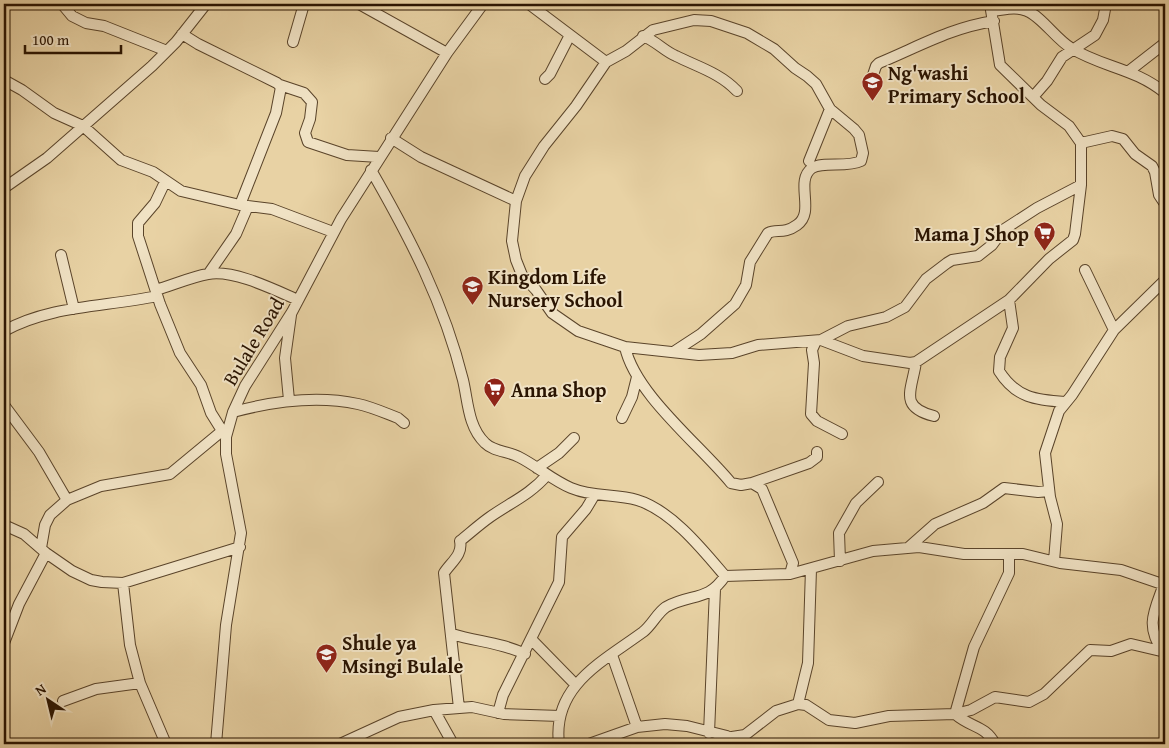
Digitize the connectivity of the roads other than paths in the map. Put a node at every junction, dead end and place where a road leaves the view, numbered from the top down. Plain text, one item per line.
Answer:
1 (62, 4) edge
2 (206, 4) edge
3 (304, 4) edge
4 (359, 4) edge
5 (483, 4) edge
6 (530, 4) edge
7 (1106, 4) edge
8 (992, 12) edge
9 (182, 34) junction
10 (570, 35) junction
11 (643, 36) junction
12 (293, 42) dead end
13 (1165, 43) edge
14 (1072, 49) junction
15 (167, 51) junction
16 (447, 53) junction
17 (606, 62) junction
18 (1129, 71) junction
19 (873, 74) dead end
20 (545, 79) dead end
21 (4, 80) edge
22 (280, 85) junction
23 (737, 91) dead end
24 (1165, 93) edge
25 (1033, 97) junction
26 (830, 110) junction
27 (83, 126) junction
28 (391, 138) junction
29 (1081, 143) junction
30 (379, 157) junction
31 (809, 161) dead end
32 (371, 170) junction
33 (165, 182) junction
34 (1080, 185) junction
35 (4, 188) edge
36 (516, 201) junction
37 (1165, 204) edge
38 (244, 205) junction
39 (333, 232) junction
40 (62, 255) dead end
41 (1085, 270) dead end
42 (209, 274) junction
43 (1165, 280) edge
44 (156, 293) junction
45 (298, 300) junction
46 (1009, 300) junction
47 (74, 309) junction
48 (292, 312) junction
49 (4, 330) edge
50 (1114, 330) junction
51 (814, 343) junction
52 (625, 347) junction
53 (675, 351) junction
54 (916, 362) junction
55 (637, 376) junction
56 (289, 400) junction
57 (1065, 402) junction
58 (4, 405) edge
59 (233, 412) junction
60 (934, 416) dead end
61 (622, 418) dead end
62 (404, 423) dead end
63 (224, 434) junction
64 (842, 434) dead end
65 (574, 438) dead end
66 (817, 452) dead end
67 (537, 468) junction
68 (547, 475) junction
69 (878, 482) dead end
70 (752, 483) junction
71 (1049, 491) junction
72 (595, 494) junction
73 (67, 500) junction
74 (4, 525) edge
75 (240, 547) junction
76 (909, 547) junction
77 (43, 551) junction
78 (1009, 554) junction
79 (840, 561) junction
80 (1054, 561) junction
81 (811, 569) junction
82 (790, 574) junction
83 (725, 576) junction
84 (123, 583) junction
85 (1165, 584) edge
86 (715, 589) junction
87 (452, 634) junction
88 (532, 640) junction
89 (4, 643) edge
90 (1164, 652) edge
91 (525, 654) junction
92 (612, 655) junction
93 (140, 683) junction
94 (575, 684) junction
95 (63, 701) dead end
96 (798, 704) junction
97 (459, 708) junction
98 (434, 710) junction
99 (498, 712) junction
100 (956, 714) junction
101 (560, 716) junction
102 (637, 727) junction
103 (709, 733) junction
104 (735, 741) edge
105 (166, 744) edge
106 (216, 744) edge
107 (340, 744) edge
108 (453, 744) edge
109 (559, 744) edge
110 (589, 744) edge
111 (995, 744) edge

1 - 15 street
2 - 9 street
3 - 12 street
4 - 16 street
5 - 16 street, Bulale Road
6 - 10 street
7 - 14 street
8 - 14 street
8 - 19 street
8 - 25 street
9 - 15 street
9 - 22 street
10 - 17 street
10 - 20 street
11 - 17 street
11 - 23 street
11 - 26 street
13 - 18 street
14 - 18 street
14 - 25 street
15 - 27 street
16 - 28 street, Bulale Road
17 - 36 street
18 - 24 street
21 - 27 street
22 - 30 street
22 - 38 street
25 - 29 street
26 - 31 street
26 - 53 street
27 - 33 street
27 - 35 street
28 - 30 street, Bulale Road
28 - 36 street
29 - 34 street
29 - 37 street
30 - 32 street, Bulale Road
32 - 39 street, Bulale Road
32 - 67 street
33 - 38 street
33 - 44 street
34 - 46 street
34 - 51 street
36 - 52 street
38 - 39 street
38 - 42 street
39 - 45 street, Bulale Road
40 - 47 street
41 - 50 street
42 - 44 street
42 - 45 street
43 - 50 street
44 - 47 street
44 - 63 street
45 - 48 street, Bulale Road
46 - 54 street
46 - 57 street
47 - 49 street
48 - 56 street
48 - 59 street, Bulale Road
50 - 57 street
51 - 53 street
51 - 54 street
51 - 64 street
52 - 53 street
52 - 55 street
54 - 60 street
55 - 61 street
55 - 70 street
56 - 59 street
56 - 62 street
57 - 71 street
58 - 73 street
59 - 63 street, Bulale Road
63 - 73 street
63 - 75 street, Bulale Road
65 - 67 street
66 - 70 street
67 - 68 street
68 - 72 street
68 - 87 street
69 - 79 street
70 - 82 street
71 - 76 street
71 - 80 street
72 - 83 street
72 - 88 street
73 - 77 street
74 - 77 street
75 - 84 street
75 - 106 street, Bulale Road
76 - 78 street
76 - 79 street
77 - 84 street
77 - 89 street
78 - 80 street
78 - 100 street
79 - 81 street
80 - 85 street
81 - 82 street
81 - 96 street
82 - 83 street
83 - 86 street
84 - 93 street
85 - 90 street
86 - 92 street
86 - 103 street
87 - 91 street
87 - 97 street
88 - 91 street
88 - 94 street
90 - 100 street
91 - 99 street
92 - 94 street
92 - 102 street
93 - 95 street
93 - 105 street
94 - 101 street
96 - 100 street
96 - 104 street
97 - 98 street
97 - 99 street
98 - 107 street
98 - 108 street
99 - 101 street
100 - 111 street
101 - 109 street
102 - 103 street
102 - 110 street
103 - 104 street

